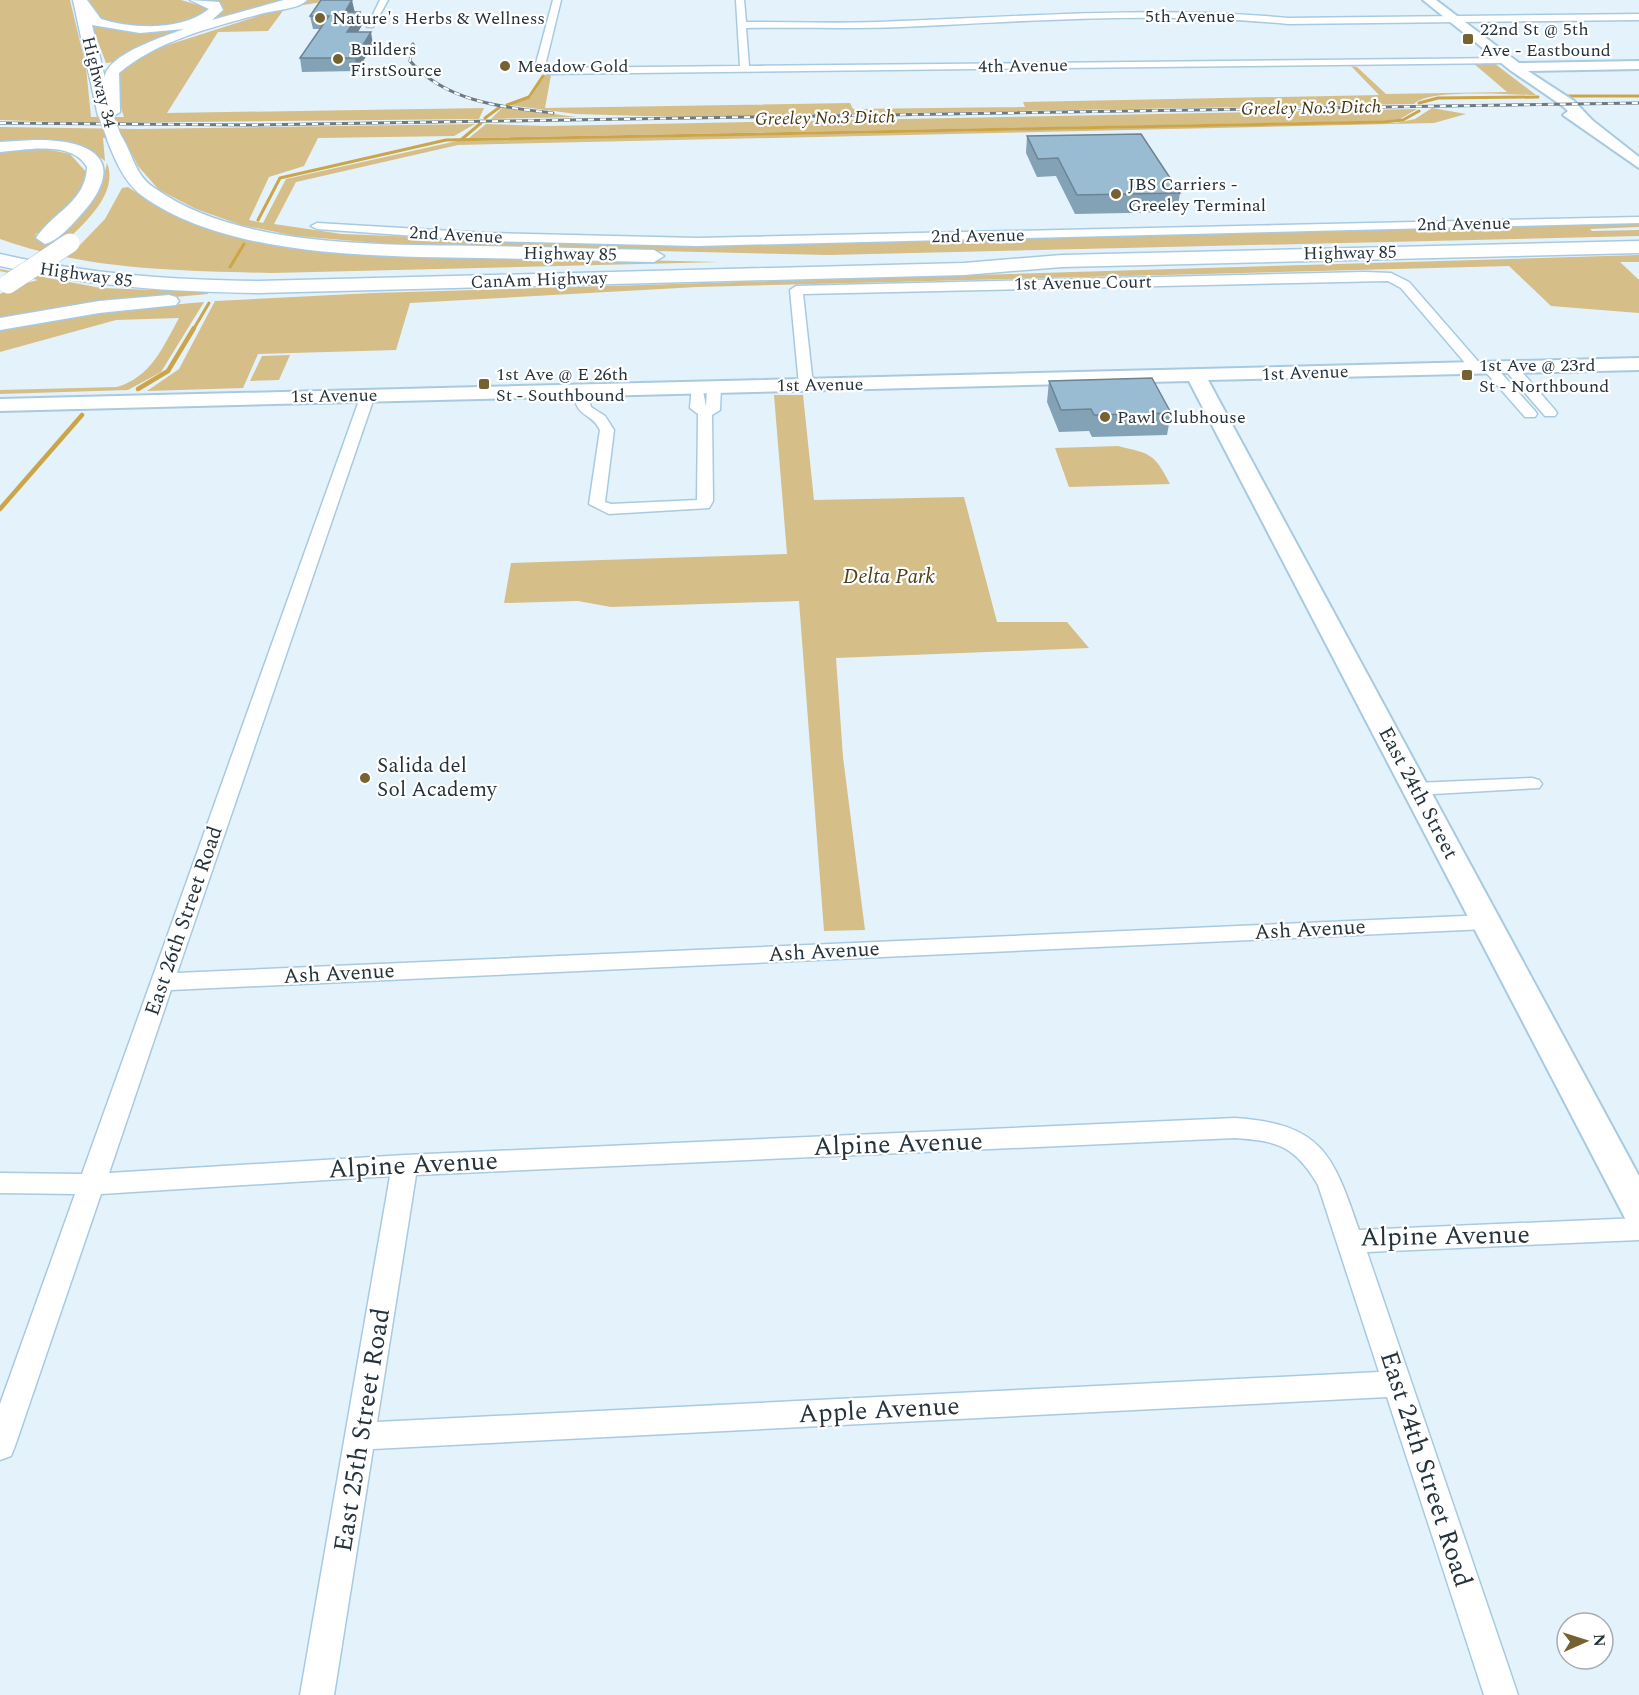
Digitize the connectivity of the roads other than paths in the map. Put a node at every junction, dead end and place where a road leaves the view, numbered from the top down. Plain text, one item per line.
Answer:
1 (80, 0) edge
2 (196, 0) edge
3 (301, 0) edge
4 (384, 0) edge
5 (557, 0) edge
6 (740, 0) edge
7 (1429, 0) edge
8 (1256, 6) dead end
9 (1001, 7) dead end
10 (1006, 17) junction
11 (1639, 17) edge
12 (1267, 19) junction
13 (1453, 19) junction
14 (370, 25) dead end
15 (741, 25) junction
16 (1510, 63) junction
17 (1639, 65) edge
18 (745, 69) junction
19 (106, 117) junction
20 (115, 140) junction
21 (0, 147) edge
22 (1639, 164) edge
23 (114, 175) dead end
24 (1639, 220) edge
25 (317, 226) dead end
26 (85, 231) dead end
27 (0, 245) edge
28 (1639, 247) edge
29 (903, 259) junction
30 (0, 260) edge
31 (1062, 261) junction
32 (761, 274) joint
33 (3, 279) edge
34 (461, 282) junction
35 (0, 324) edge
36 (1639, 364) edge
37 (1510, 367) junction
38 (1483, 368) junction
39 (1196, 376) junction
40 (806, 385) junction
41 (705, 387) junction
42 (581, 391) junction
43 (368, 396) junction
44 (0, 405) edge
45 (1550, 413) dead end
46 (1530, 414) dead end
47 (1532, 784) dead end
48 (1416, 789) junction
49 (1486, 922) junction
50 (163, 982) junction
51 (405, 1165) junction
52 (0, 1183) edge
53 (92, 1184) junction
54 (1639, 1210) edge
55 (1639, 1229) edge
56 (1350, 1242) junction
57 (1398, 1384) junction
58 (361, 1436) junction
59 (0, 1446) edge
60 (317, 1695) edge
61 (1501, 1695) edge

1 - 2 highway
1 - 19 highway, Highway 34
3 - 19 highway
4 - 14 street
5 - 18 street, 4th Avenue
6 - 15 street
7 - 13 street
8 - 12 street
9 - 10 street
10 - 12 street, 5th Avenue
10 - 15 street, 5th Avenue
11 - 13 street, 5th Avenue
12 - 13 street, 5th Avenue
13 - 16 street
15 - 18 street
16 - 17 street, 4th Avenue
16 - 18 street, 4th Avenue
16 - 22 street
19 - 20 highway, Highway 34, bridge
20 - 23 highway, Highway 34
20 - 29 highway, Highway 85
21 - 33 highway
24 - 25 street, 2nd Avenue
26 - 33 highway, bridge
27 - 29 highway
28 - 31 highway, Highway 85
29 - 31 highway, Highway 85
30 - 34 highway, Highway 85
31 - 32 highway, Highway 85
32 - 34 highway, CanAm Highway
34 - 35 highway
36 - 37 street, 1st Avenue
37 - 38 street, 1st Avenue
37 - 45 street
38 - 39 street, 1st Avenue
38 - 40 street, 1st Avenue Court
38 - 46 street, 1st Avenue Court
39 - 40 street, 1st Avenue
39 - 48 street, East 24th Street
40 - 41 street, 1st Avenue
41 - 42 street, 1st Avenue
41 - 42 street
42 - 43 street, 1st Avenue
43 - 44 street, 1st Avenue
43 - 50 street, East 26th Street Road
47 - 48 street
48 - 49 street, East 24th Street
49 - 50 street, Ash Avenue
49 - 54 street, East 24th Street
50 - 53 street, East 26th Street Road
51 - 53 street, Alpine Avenue
51 - 56 street, Alpine Avenue
51 - 58 street, East 25th Street Road
52 - 53 street, Alpine Avenue
53 - 59 street, East 26th Street Road
55 - 56 street, Alpine Avenue
56 - 57 street, East 24th Street Road
57 - 58 street, Apple Avenue
57 - 61 street, East 24th Street Road
58 - 60 street, East 25th Street Road

